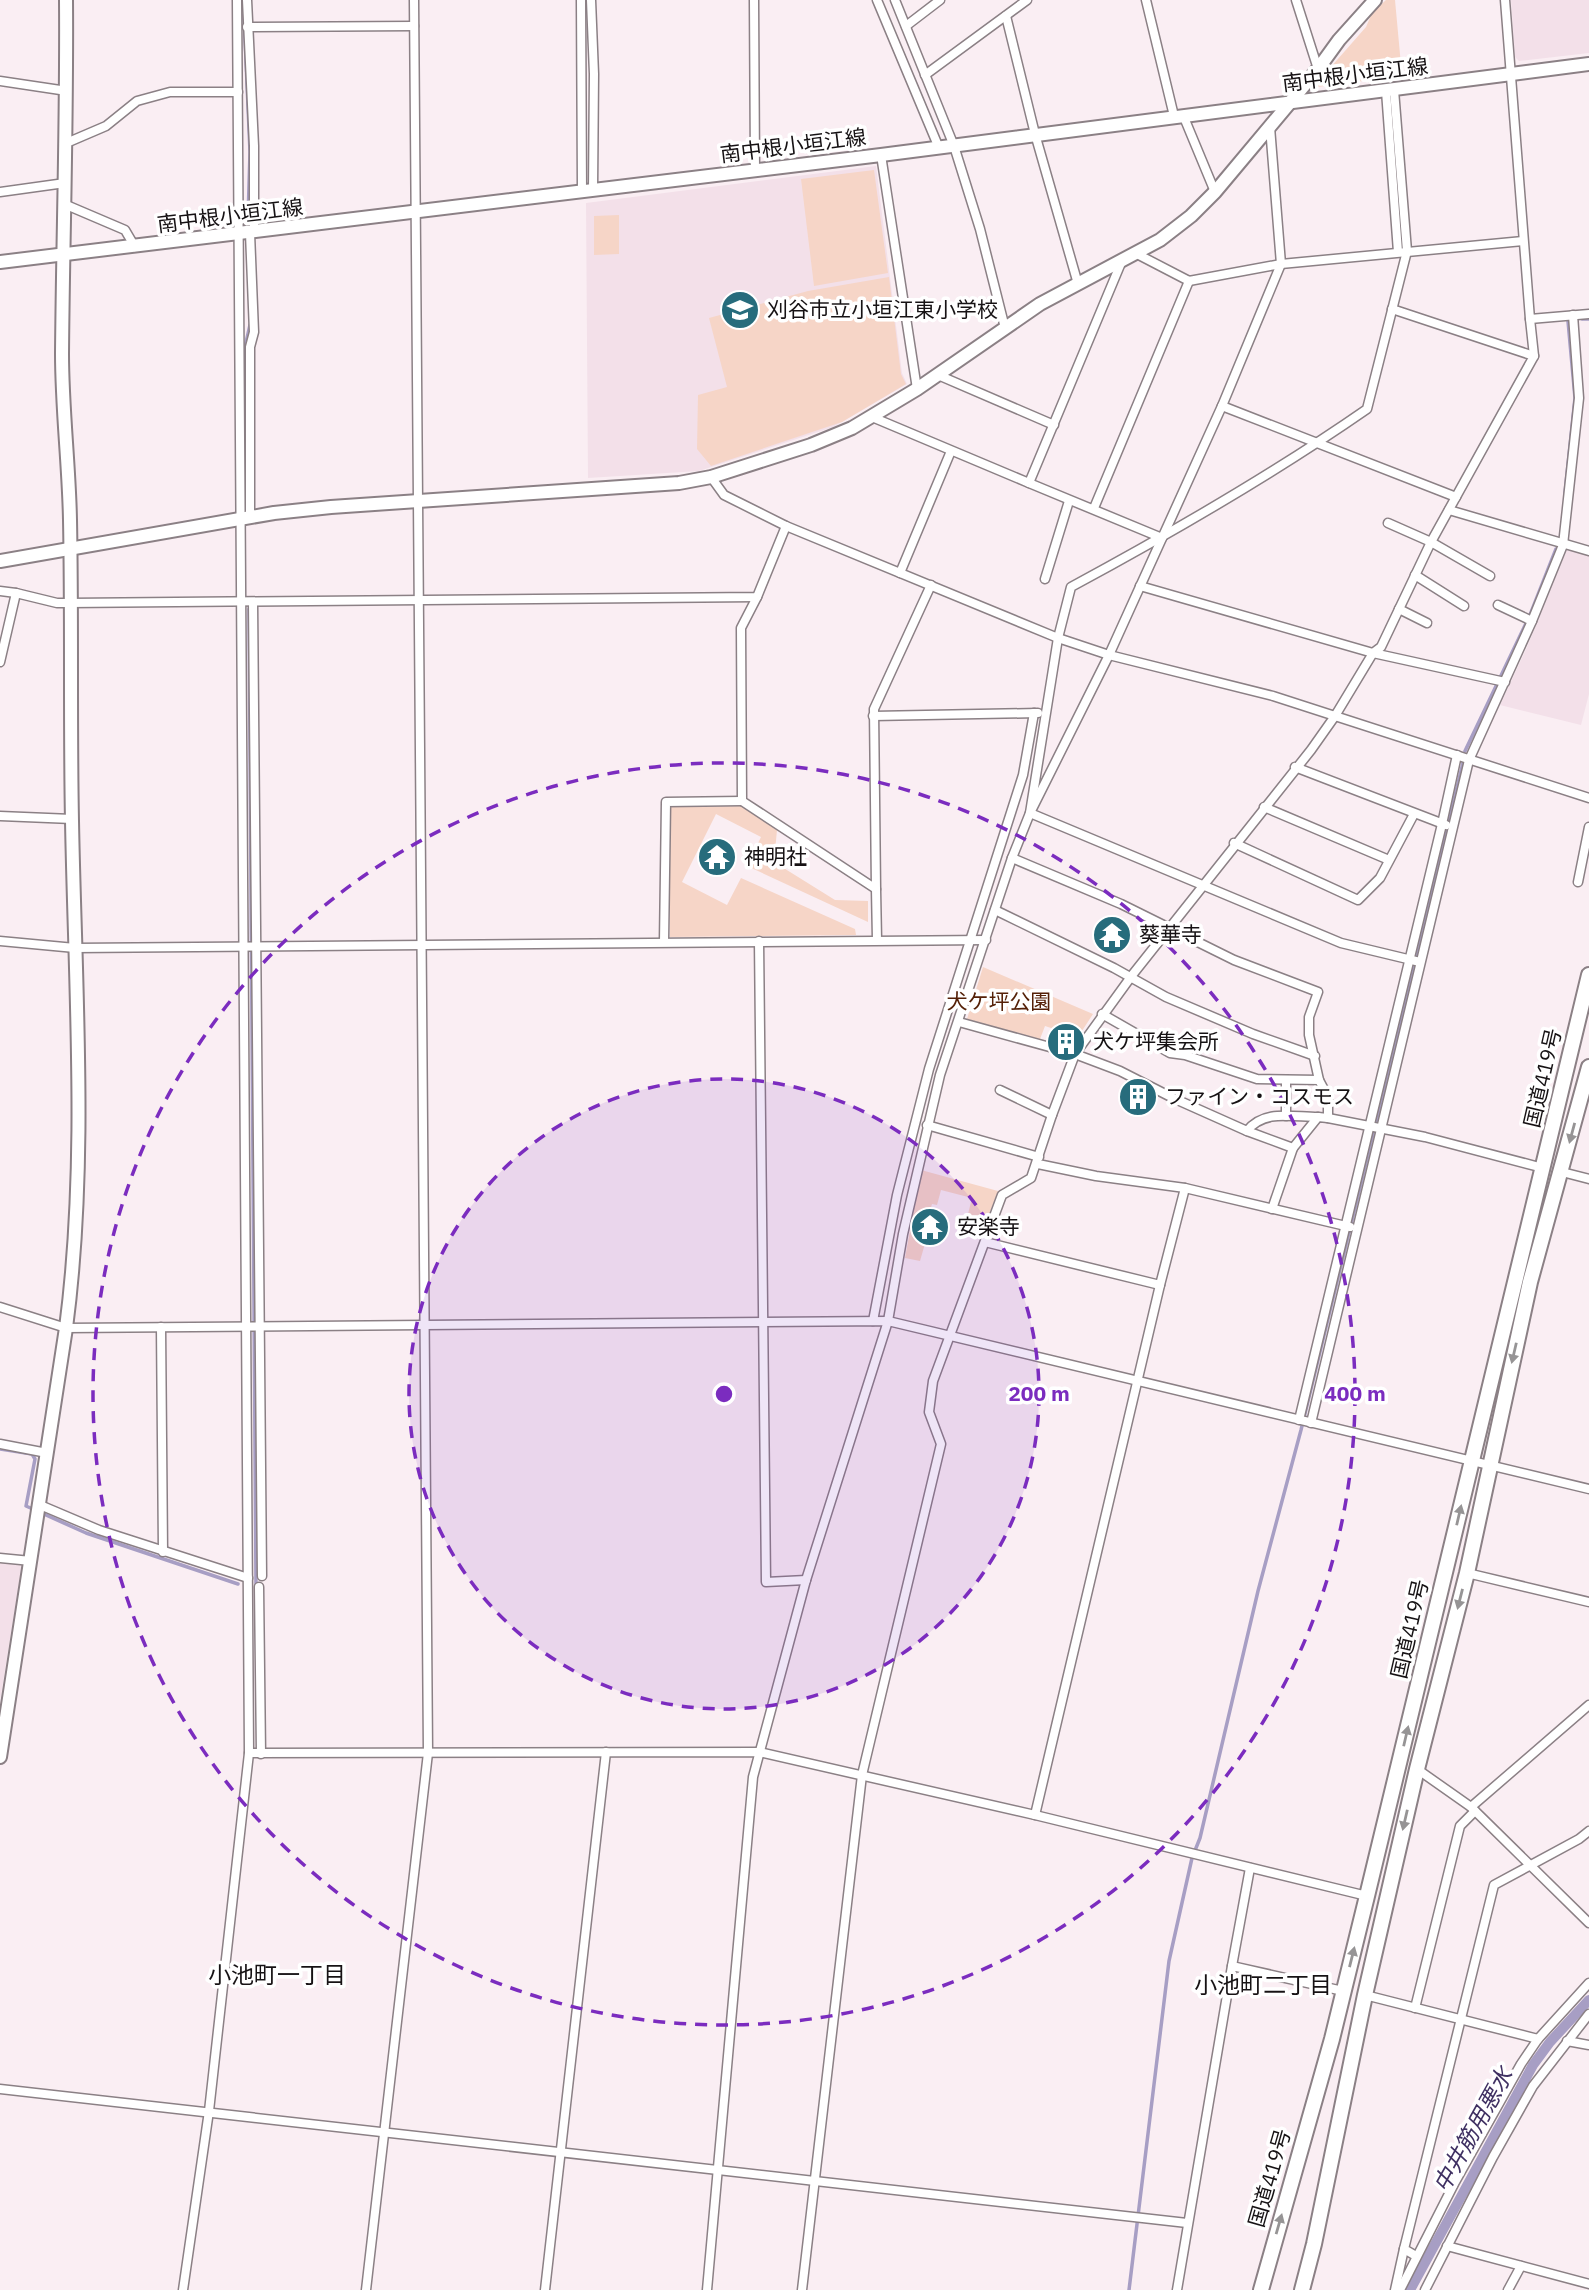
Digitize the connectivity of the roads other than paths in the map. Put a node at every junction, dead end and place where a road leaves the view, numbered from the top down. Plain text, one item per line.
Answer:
1 (65, 0) edge
2 (237, 0) edge
3 (247, 0) edge
4 (414, 0) edge
5 (581, 0) edge
6 (591, 0) edge
7 (754, 0) edge
8 (877, 0) edge
9 (895, 0) edge
10 (940, 0) edge
11 (1027, 0) edge
12 (1146, 0) edge
13 (1296, 0) edge
14 (1375, 0) edge
15 (1505, 0) edge
16 (1006, 16) junction
17 (414, 26) junction
18 (906, 26) junction
19 (247, 27) junction
20 (1589, 64) edge
21 (1318, 69) junction
22 (1511, 74) junction
23 (925, 75) junction
24 (0, 81) edge
25 (1390, 90) junction
26 (66, 91) junction
27 (238, 92) junction
28 (1287, 104) junction
29 (1179, 115) junction
30 (1270, 127) junction
31 (1035, 134) junction
32 (64, 144) junction
33 (954, 146) junction
34 (939, 148) junction
35 (881, 155) junction
36 (755, 170) junction
37 (65, 183) junction
38 (587, 189) junction
39 (0, 191) edge
40 (1214, 192) junction
41 (64, 204) junction
42 (414, 211) junction
43 (248, 234) junction
44 (1523, 241) junction
45 (135, 247) junction
46 (1403, 252) junction
47 (1137, 254) junction
48 (65, 256) junction
49 (0, 262) edge
50 (1121, 263) junction
51 (1281, 264) junction
52 (1189, 281) junction
53 (1078, 284) junction
54 (1392, 309) junction
55 (1589, 314) edge
56 (1573, 315) junction
57 (1530, 319) junction
58 (1005, 328) junction
59 (1534, 356) junction
60 (938, 375) junction
61 (917, 390) junction
62 (1222, 406) junction
63 (872, 417) junction
64 (1054, 425) junction
65 (1319, 443) junction
66 (951, 451) junction
67 (711, 477) junction
68 (1029, 483) junction
69 (1455, 497) junction
70 (1069, 501) junction
71 (418, 502) junction
72 (1094, 508) junction
73 (1449, 510) junction
74 (246, 517) junction
75 (1388, 523) dead end
76 (786, 526) junction
77 (1162, 538) junction
78 (1431, 542) junction
79 (1563, 545) junction
80 (70, 550) junction
81 (1589, 551) edge
82 (0, 561) edge
83 (900, 573) junction
84 (1415, 575) junction
85 (1490, 576) dead end
86 (1045, 579) dead end
87 (931, 585) junction
88 (1140, 586) junction
89 (0, 591) edge
90 (16, 593) junction
91 (757, 597) junction
92 (418, 600) junction
93 (241, 602) junction
94 (253, 602) junction
95 (69, 603) junction
96 (1497, 605) dead end
97 (1464, 606) dead end
98 (1399, 609) junction
99 (1531, 621) junction
100 (1427, 623) dead end
101 (1058, 638) junction
102 (1373, 653) junction
103 (1109, 655) junction
104 (0, 662) edge
105 (1504, 682) junction
106 (1034, 713) junction
107 (1045, 713) junction
108 (873, 716) junction
109 (1335, 716) junction
110 (1457, 755) junction
111 (1469, 760) junction
112 (1295, 767) junction
113 (1589, 798) edge
114 (743, 802) junction
115 (1264, 807) junction
116 (1030, 813) junction
117 (1413, 814) junction
118 (0, 816) edge
119 (72, 819) junction
120 (1447, 826) junction
121 (1589, 827) edge
122 (1234, 844) junction
123 (1012, 858) junction
124 (1389, 860) junction
125 (1578, 881) dead end
126 (1204, 884) junction
127 (876, 889) junction
128 (995, 910) junction
129 (1170, 927) junction
130 (877, 940) junction
131 (970, 940) junction
132 (986, 940) junction
133 (0, 941) edge
134 (759, 941) junction
135 (664, 942) junction
136 (422, 944) junction
137 (245, 946) junction
138 (256, 946) junction
139 (75, 948) junction
140 (1409, 960) junction
141 (1420, 962) junction
142 (1589, 975) edge
143 (1129, 978) junction
144 (1102, 1014) junction
145 (959, 1022) junction
146 (1075, 1054) junction
147 (1315, 1056) junction
148 (1589, 1067) edge
149 (1286, 1080) junction
150 (1319, 1080) junction
151 (1000, 1090) dead end
152 (1052, 1115) junction
153 (1286, 1116) junction
154 (1318, 1117) junction
155 (1328, 1118) junction
156 (927, 1125) junction
157 (1375, 1128) junction
158 (1247, 1131) junction
159 (1293, 1148) junction
160 (1038, 1161) junction
161 (1543, 1168) junction
162 (1562, 1172) junction
163 (1589, 1178) edge
164 (1185, 1188) junction
165 (1272, 1209) junction
166 (1345, 1226) junction
167 (1357, 1229) junction
168 (985, 1242) junction
169 (1160, 1285) junction
170 (0, 1307) edge
171 (763, 1321) junction
172 (873, 1321) junction
173 (888, 1321) junction
174 (425, 1324) junction
175 (253, 1325) junction
176 (161, 1327) junction
177 (66, 1328) junction
178 (950, 1336) junction
179 (1138, 1381) junction
180 (1300, 1420) junction
181 (1311, 1423) junction
182 (0, 1444) edge
183 (47, 1453) junction
184 (1472, 1461) junction
185 (1489, 1465) junction
186 (1589, 1489) edge
187 (39, 1510) junction
188 (163, 1552) junction
189 (0, 1558) edge
190 (31, 1561) junction
191 (1467, 1573) junction
192 (248, 1576) junction
193 (806, 1580) junction
194 (259, 1587) dead end
195 (1589, 1602) edge
196 (1589, 1705) edge
197 (606, 1752) junction
198 (760, 1752) junction
199 (249, 1753) junction
200 (428, 1753) junction
201 (261, 1754) junction
202 (0, 1757) edge
203 (1417, 1769) junction
204 (862, 1775) junction
205 (1473, 1809) junction
206 (1035, 1815) junction
207 (1589, 1831) edge
208 (1530, 1865) junction
209 (1250, 1868) junction
210 (1367, 1896) junction
211 (1589, 1923) edge
212 (1232, 1966) junction
213 (1589, 1983) edge
214 (1343, 1991) junction
215 (1365, 1995) junction
216 (1415, 2008) junction
217 (1589, 2014) edge
218 (1462, 2020) junction
219 (1538, 2039) junction
220 (1567, 2040) junction
221 (1589, 2045) edge
222 (0, 2089) edge
223 (209, 2111) junction
224 (384, 2132) junction
225 (561, 2152) junction
226 (717, 2170) junction
227 (815, 2181) junction
228 (1187, 2223) junction
229 (1447, 2246) junction
230 (1404, 2249) junction
231 (1416, 2256) junction
232 (1521, 2266) junction
233 (1589, 2284) edge
234 (183, 2290) edge
235 (366, 2290) edge
236 (545, 2290) edge
237 (707, 2290) edge
238 (802, 2290) edge
239 (1177, 2290) edge
240 (1261, 2290) edge
241 (1302, 2290) edge
242 (1397, 2290) edge
243 (1425, 2290) edge
244 (1508, 2290) edge

1 - 26 street
2 - 27 street
3 - 19 street
4 - 17 street
5 - 38 street
6 - 38 street
7 - 36 street
8 - 34 street
9 - 18 street
10 - 18 street
11 - 16 street
12 - 29 street
13 - 21 street
14 - 21 street
15 - 22 street
16 - 23 street
16 - 31 street
17 - 19 street
17 - 42 street
18 - 23 street
19 - 43 street
20 - 22 street, 南中根小垣江線
21 - 28 street
22 - 25 street, 南中根小垣江線
22 - 44 street
23 - 33 street
24 - 26 street
25 - 28 street, 南中根小垣江線
25 - 46 street
26 - 32 street
27 - 32 street
27 - 43 street
28 - 29 street, 南中根小垣江線
28 - 30 street
29 - 31 street, 南中根小垣江線
29 - 40 street
30 - 40 street
30 - 51 street
31 - 33 street, 南中根小垣江線
31 - 53 street
32 - 37 street
33 - 34 street, 南中根小垣江線
33 - 58 street
34 - 35 street, 南中根小垣江線
35 - 36 street, 南中根小垣江線
35 - 61 street
36 - 38 street, 南中根小垣江線
37 - 39 street
37 - 41 street
38 - 42 street, 南中根小垣江線
40 - 47 street
41 - 45 street
41 - 48 street
42 - 43 street, 南中根小垣江線
42 - 71 street
43 - 45 street, 南中根小垣江線
43 - 74 street
43 - 74 street
44 - 46 street
44 - 57 street
45 - 48 street, 南中根小垣江線
46 - 51 street
46 - 54 street
47 - 50 street
47 - 52 street
48 - 49 street, 南中根小垣江線
48 - 80 street
50 - 53 street
50 - 64 street
51 - 52 street
51 - 62 street
52 - 72 street
53 - 58 street
54 - 59 street
54 - 65 street
55 - 56 street
56 - 57 street
56 - 79 street
57 - 59 street
58 - 60 street
59 - 69 street
60 - 61 street
60 - 64 street
61 - 63 street
62 - 65 street
62 - 77 street
63 - 66 street
63 - 67 street
64 - 68 street
65 - 69 street
65 - 77 street
66 - 68 street
66 - 83 street
67 - 71 street
67 - 76 street
68 - 70 street
69 - 73 street
70 - 72 street
70 - 86 street
71 - 74 street
71 - 92 street
72 - 77 street
73 - 78 street
73 - 79 street
74 - 80 street
74 - 93 street
75 - 78 street
76 - 83 street
76 - 91 street
77 - 88 street
77 - 101 street
78 - 84 street
78 - 85 street
79 - 81 street
79 - 99 street
80 - 82 street
80 - 95 street
83 - 87 street
84 - 97 street
84 - 98 street
87 - 101 street
87 - 108 street
88 - 102 street
88 - 103 street
89 - 90 street
90 - 95 street
90 - 104 street
91 - 92 street
91 - 114 street
92 - 94 street
92 - 136 street
93 - 94 street
93 - 95 street
93 - 137 street
94 - 138 street
95 - 119 street
96 - 99 street
98 - 100 street
98 - 102 street
99 - 105 street
101 - 103 street
101 - 107 street
102 - 105 street
102 - 109 street
103 - 109 street
103 - 116 street
105 - 111 street
106 - 107 street
106 - 108 street
106 - 131 street
107 - 116 street
108 - 127 street
109 - 110 street
109 - 112 street
110 - 111 street
110 - 120 street
111 - 113 street
111 - 120 street
112 - 115 street
112 - 117 street
114 - 127 street
114 - 135 street
115 - 122 street
115 - 124 street
116 - 123 street
116 - 126 street
117 - 120 street
117 - 124 street
118 - 119 street
119 - 139 street
120 - 140 street
120 - 141 street
121 - 125 street
122 - 124 street
122 - 126 street
123 - 128 street
123 - 129 street
126 - 129 street
126 - 140 street
127 - 130 street
128 - 132 street
128 - 143 street
129 - 143 street
129 - 147 street
130 - 131 street
130 - 134 street
131 - 132 street
131 - 172 street
132 - 145 street
133 - 139 street
134 - 135 street
134 - 171 street
135 - 136 street
136 - 138 street
136 - 174 street
137 - 138 street
137 - 139 street
137 - 175 street
138 - 175 street
139 - 177 street
140 - 141 street
140 - 157 street
141 - 157 street
142 - 161 highway, 国道419号
143 - 144 street
143 - 147 street
144 - 146 street
144 - 149 street
145 - 146 street
145 - 156 street
146 - 152 street
146 - 158 street
147 - 150 street
148 -> 162 highway, 国道419号
149 - 150 street
149 - 153 street
150 - 155 street
151 - 152 street
152 - 160 street
153 - 154 street
153 - 158 street
154 - 155 street
154 - 159 street
155 - 157 street
156 - 160 street
156 - 173 street
157 - 161 street
157 - 166 street
157 - 167 street
158 - 159 street
159 - 165 street
160 - 164 street
160 - 168 street
161 - 184 highway, 国道419号
162 - 163 street
162 -> 185 highway, 国道419号
164 - 165 street
164 - 169 street
165 - 166 street
166 - 167 street
166 - 180 street
167 - 181 street
168 - 169 street
168 - 178 street
169 - 179 street
170 - 177 street
171 - 172 street
171 - 174 street
171 - 193 street
172 - 173 street
173 - 178 street
173 - 193 street
174 - 175 street
174 - 200 street
175 - 176 street
175 - 192 street
175 - 192 street
176 - 177 street
176 - 188 street
177 - 183 street
178 - 179 street
178 - 204 street
179 - 180 street
179 - 206 street
180 - 181 street
181 - 184 street
182 - 183 street
183 - 187 street
184 - 185 street
210 -> 184 highway, 国道419号
185 - 186 street
185 - 191 highway, 国道419号
187 - 188 street
187 - 190 street
188 - 192 street
189 - 190 street
190 - 202 street
191 - 195 street
191 -> 203 highway, 国道419号
192 - 199 street
193 - 198 street
194 - 201 street
196 - 205 street
197 - 198 street
197 - 200 street
197 - 225 street
198 - 204 street
198 - 226 street
199 - 201 street
199 - 223 street
200 - 201 street
200 - 224 street
203 - 205 street
203 -> 215 highway, 国道419号
204 - 206 street
204 - 227 street
205 - 208 street
205 - 216 street
206 - 209 street
207 - 208 street
208 - 211 street
208 - 218 street
209 - 210 street
209 - 212 street
214 -> 210 highway, 国道419号
212 - 214 street
212 - 228 street
213 - 219 street
240 -> 214 highway, 国道419号
215 - 216 street
215 - 241 highway, 国道419号
216 - 218 street
217 - 220 street
218 - 219 street
218 - 230 street
219 - 231 street
220 - 221 street
220 - 229 street
222 - 223 street
223 - 224 street
223 - 234 street
224 - 225 street
224 - 235 street
225 - 226 street
225 - 236 street
226 - 227 street
226 - 237 street
227 - 228 street
227 - 238 street
228 - 239 street
229 - 232 street
229 - 243 street
230 - 231 street
230 - 242 street
231 - 242 street
232 - 233 street
232 - 244 street

